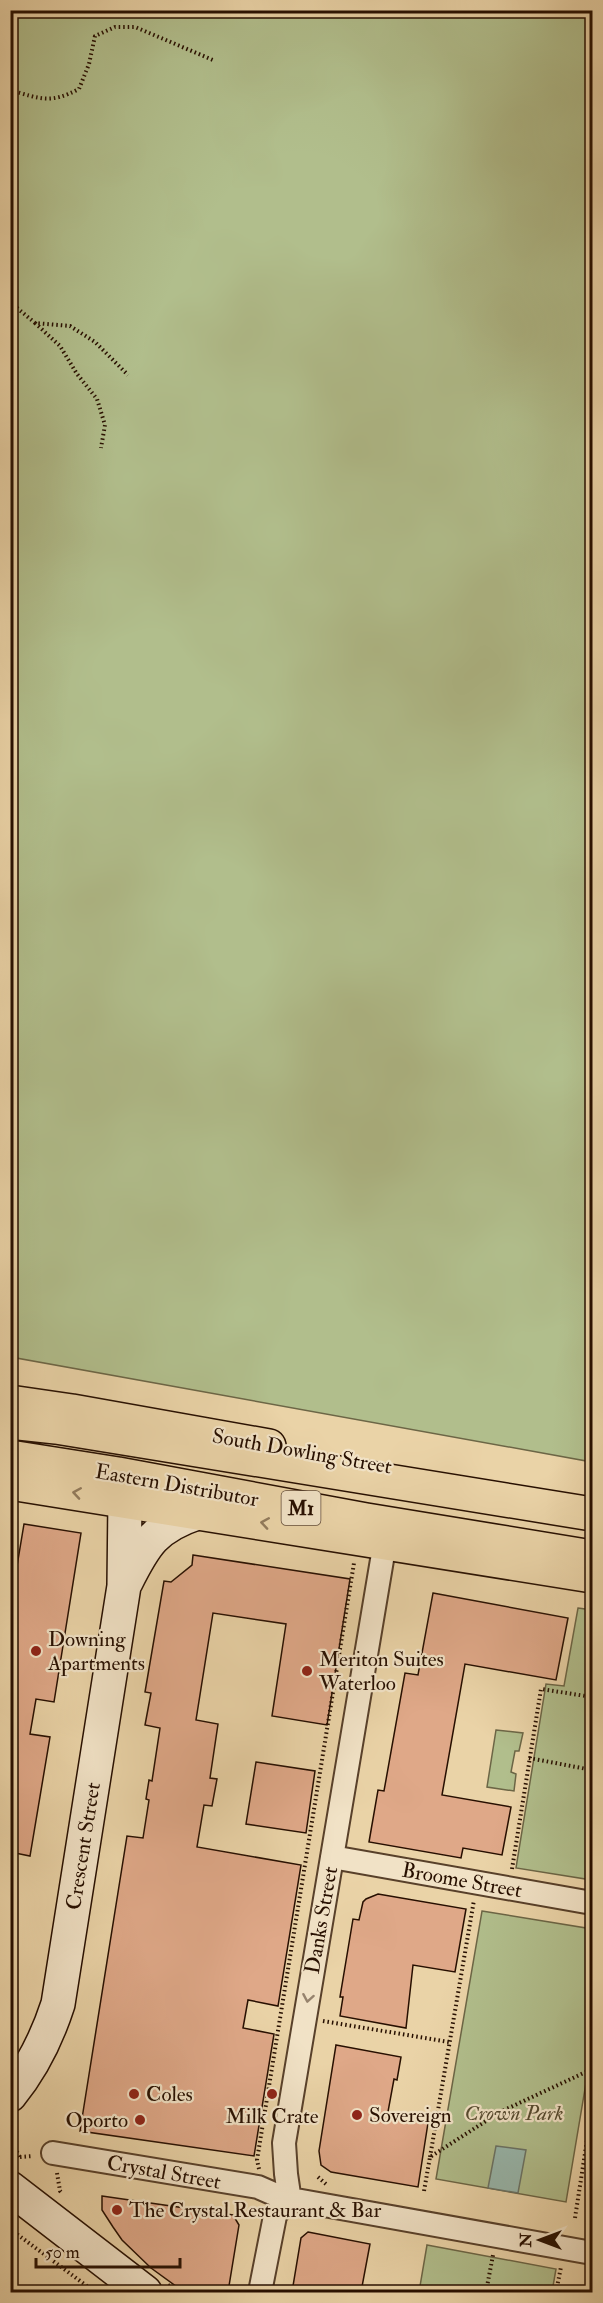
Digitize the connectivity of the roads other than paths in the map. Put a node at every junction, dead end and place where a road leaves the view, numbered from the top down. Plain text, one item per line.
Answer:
1 (10, 1402) edge
2 (10, 1422) edge
3 (10, 1436) edge
4 (10, 1457) edge
5 (10, 1483) edge
6 (125, 1500) junction
7 (592, 1503) edge
8 (197, 1513) junction
9 (592, 1514) edge
10 (592, 1534) edge
11 (385, 1542) junction
12 (592, 1557) edge
13 (592, 1576) edge
14 (124, 1586) junction
15 (332, 1857) junction
16 (592, 1903) edge
17 (10, 2095) edge
18 (53, 2153) dead end
19 (10, 2188) edge
20 (290, 2201) junction
21 (592, 2253) edge
22 (146, 2292) edge
23 (260, 2292) edge

1 - 7 main road, South Dowling Street
2 - 9 main road
3 - 10 main road, Eastern Distributor / M1
4 - 12 main road, Eastern Distributor / M1
6 -> 5 main road
6 - 8 main road
6 - 14 main road, Crescent Street
11 -> 8 main road
8 - 14 main road, Crescent Street
11 - 13 main road
11 - 15 street, Danks Street
14 - 17 main road, Crescent Street
15 - 16 street, Broome Street
15 -> 20 street, Danks Street
18 - 20 street, Crystal Street
19 - 22 main road
20 - 21 street, Crystal Street
20 - 23 street

